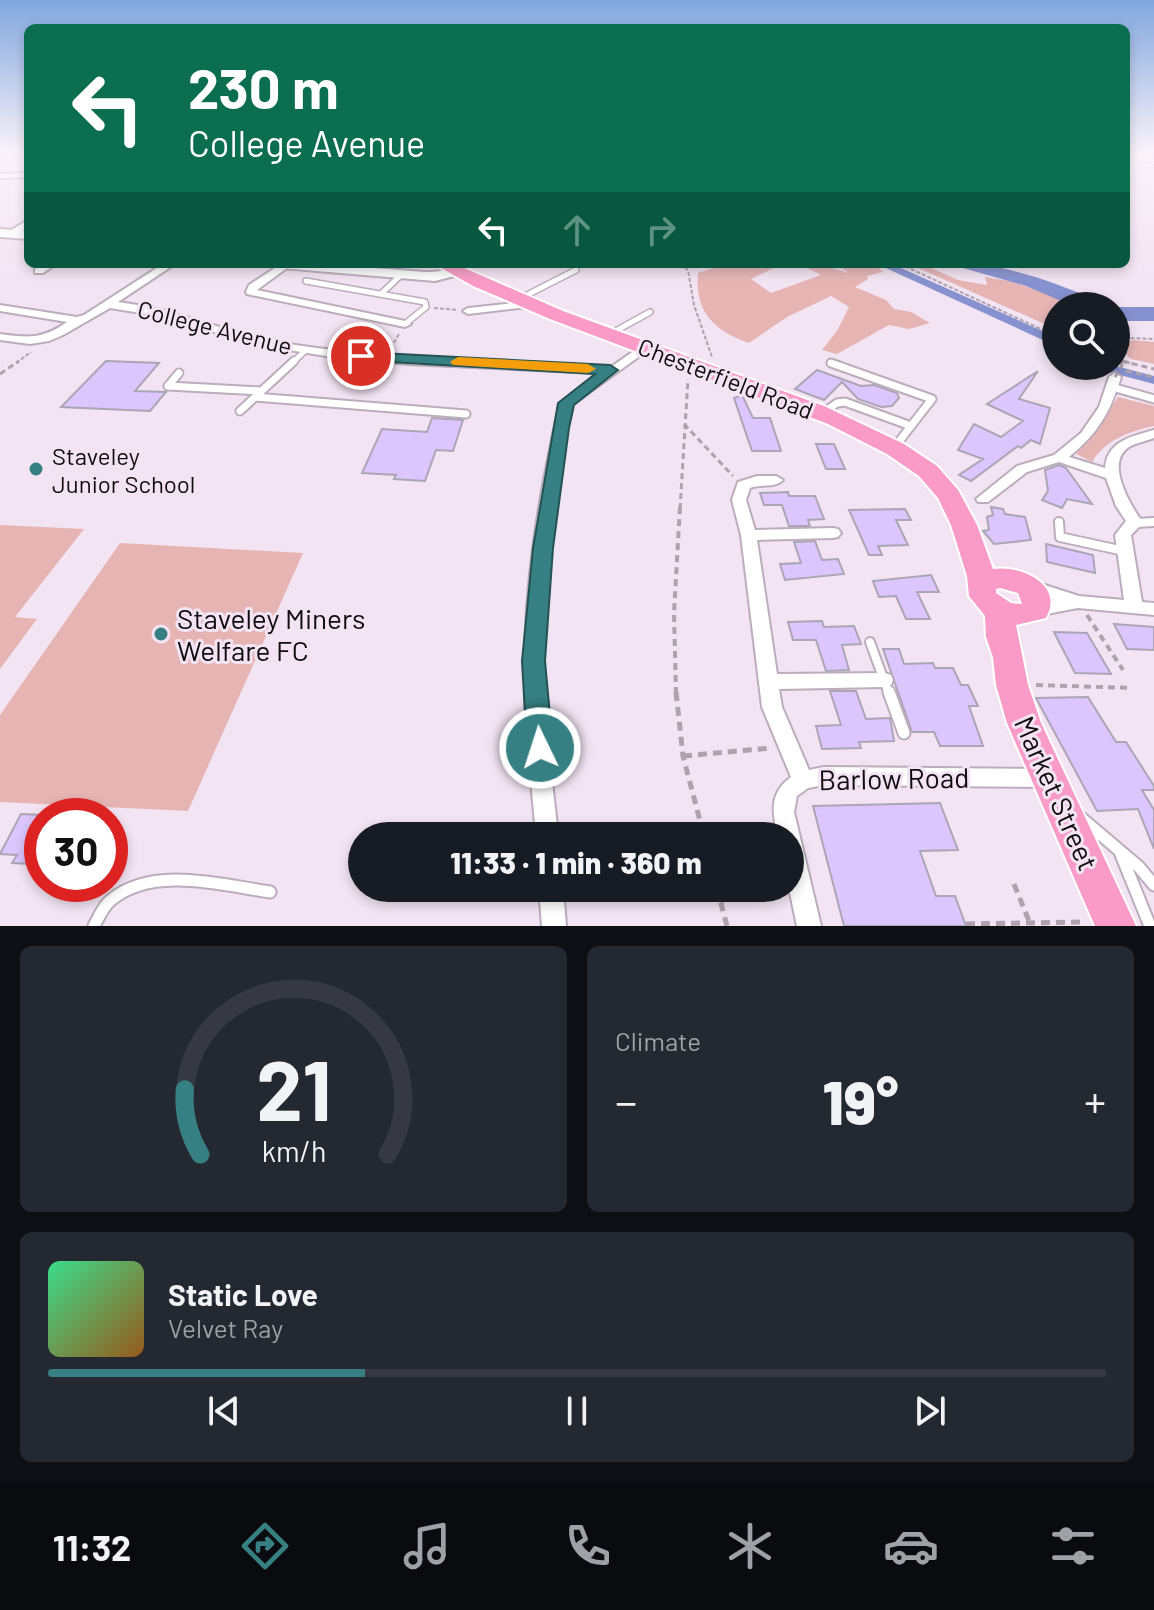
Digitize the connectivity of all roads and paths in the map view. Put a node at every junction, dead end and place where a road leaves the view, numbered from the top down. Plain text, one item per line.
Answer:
1 (24, 225) edge
2 (5, 233) edge
3 (44, 268) edge
4 (164, 268) edge
5 (279, 268) edge
6 (331, 268) edge
7 (451, 268) edge
8 (685, 268) edge
9 (909, 268) edge
10 (576, 270) dead end
11 (39, 271) dead end
12 (402, 274) junction
13 (306, 281) dead end
14 (382, 293) junction
15 (12, 299) dead end
16 (525, 301) junction
17 (107, 304) junction
18 (0, 307) edge
19 (426, 307) junction
20 (468, 311) joint
21 (650, 312) dead end
22 (75, 320) junction
23 (405, 324) junction
24 (1042, 330) edge
25 (612, 333) dead end
26 (57, 334) junction
27 (1130, 338) edge
28 (1154, 339) edge
29 (3, 340) edge
30 (645, 348) junction
31 (306, 350) junction
32 (385, 358) junction
33 (831, 363) dead end
34 (697, 366) junction
35 (1154, 369) edge
36 (610, 370) junction
37 (1130, 370) edge
38 (179, 373) dead end
39 (1130, 373) edge
40 (0, 374) edge
41 (1154, 377) edge
42 (1114, 380) edge
43 (1129, 380) edge
44 (261, 391) junction
45 (255, 397) junction
46 (1154, 399) edge
47 (240, 411) dead end
48 (466, 414) dead end
49 (822, 414) junction
50 (684, 424) junction
51 (911, 426) junction
52 (1154, 434) edge
53 (894, 448) junction
54 (1059, 458) junction
55 (1112, 475) junction
56 (776, 480) dead end
57 (743, 485) junction
58 (983, 499) dead end
59 (1059, 522) dead end
60 (1154, 522) edge
61 (1135, 523) junction
62 (833, 533) dead end
63 (749, 535) junction
64 (972, 541) junction
65 (1126, 551) junction
66 (983, 583) junction
67 (1028, 597) junction
68 (1078, 602) junction
69 (1134, 608) junction
70 (1154, 609) edge
71 (1000, 610) junction
72 (870, 642) dead end
73 (1123, 670) dead end
74 (1010, 671) junction
75 (884, 680) junction
76 (769, 682) junction
77 (1132, 688) dead end
78 (904, 733) dead end
79 (789, 747) junction
80 (683, 756) junction
81 (803, 780) junction
82 (1055, 789) junction
83 (546, 822) edge
84 (700, 822) edge
85 (785, 822) edge
86 (1119, 850) junction
87 (1014, 884) dead end
88 (1154, 885) edge
89 (270, 892) dead end
90 (552, 902) edge
91 (721, 902) edge
92 (803, 902) edge
93 (966, 924) dead end
94 (1031, 924) edge
95 (1126, 925) edge
96 (94, 926) edge
97 (554, 926) edge
98 (727, 926) edge
99 (809, 926) edge

1 - 2 street
3 - 11 street
4 - 17 street
5 - 23 street
6 - 12 street
7 - 12 street
7 - 16 highway, Chesterfield Road
8 - 34 path
9 - 24 path
10 - 16 lane
12 - 14 lane
13 - 14 lane
14 - 19 lane
15 - 18 street
16 - 20 street
16 - 30 highway, Chesterfield Road
17 - 22 street
17 - 31 street, College Avenue
18 - 22 street
19 - 20 path
19 - 23 lane
21 - 25 lane
22 - 26 street
23 - 32 path
26 - 29 street
26 - 40 path
27 - 28 path
30 - 34 highway, Chesterfield Road
30 - 36 street
31 - 32 street, College Avenue
31 - 44 lane
32 - 36 street, College Avenue
33 - 51 lane
34 - 49 highway, Chesterfield Road
34 - 50 path
35 - 37 path
36 - 83 street
38 - 44 lane
39 - 41 path
42 - 54 street
43 - 46 lane
44 - 45 lane
45 - 47 lane
45 - 48 lane
49 - 51 lane
49 - 53 highway, Chesterfield Road
50 - 57 path
50 - 80 path
51 - 53 lane
52 - 55 street
53 - 64 highway, Chesterfield Road
54 - 55 street
54 - 58 street
55 - 61 street
56 - 57 street
57 - 63 street
59 - 65 lane
60 - 61 lane
61 - 65 street
62 - 63 street
63 - 76 street
64 - 66 highway, Chesterfield Road
64 - 67 highway, Chesterfield Road
65 - 69 street
66 - 67 highway
66 - 71 highway, Chesterfield Road
67 - 68 street
67 - 68 street
67 - 71 highway
67 - 74 highway
68 - 69 street
68 - 73 path
69 - 70 street
71 - 74 highway, Market Street
72 - 75 lane
74 - 77 path
74 - 82 highway, Market Street
75 - 76 street
75 - 78 lane
76 - 79 street
79 - 80 path
79 - 81 street
80 - 84 path
81 - 82 street, Barlow Road
81 - 85 street, Barlow Road
82 - 86 lane
82 - 95 highway, Market Street
86 - 88 lane
86 - 95 lane
87 - 94 path
89 - 96 lane
90 - 97 street
91 - 98 path
92 - 99 street, Barlow Road
93 - 94 path
94 - 95 path

